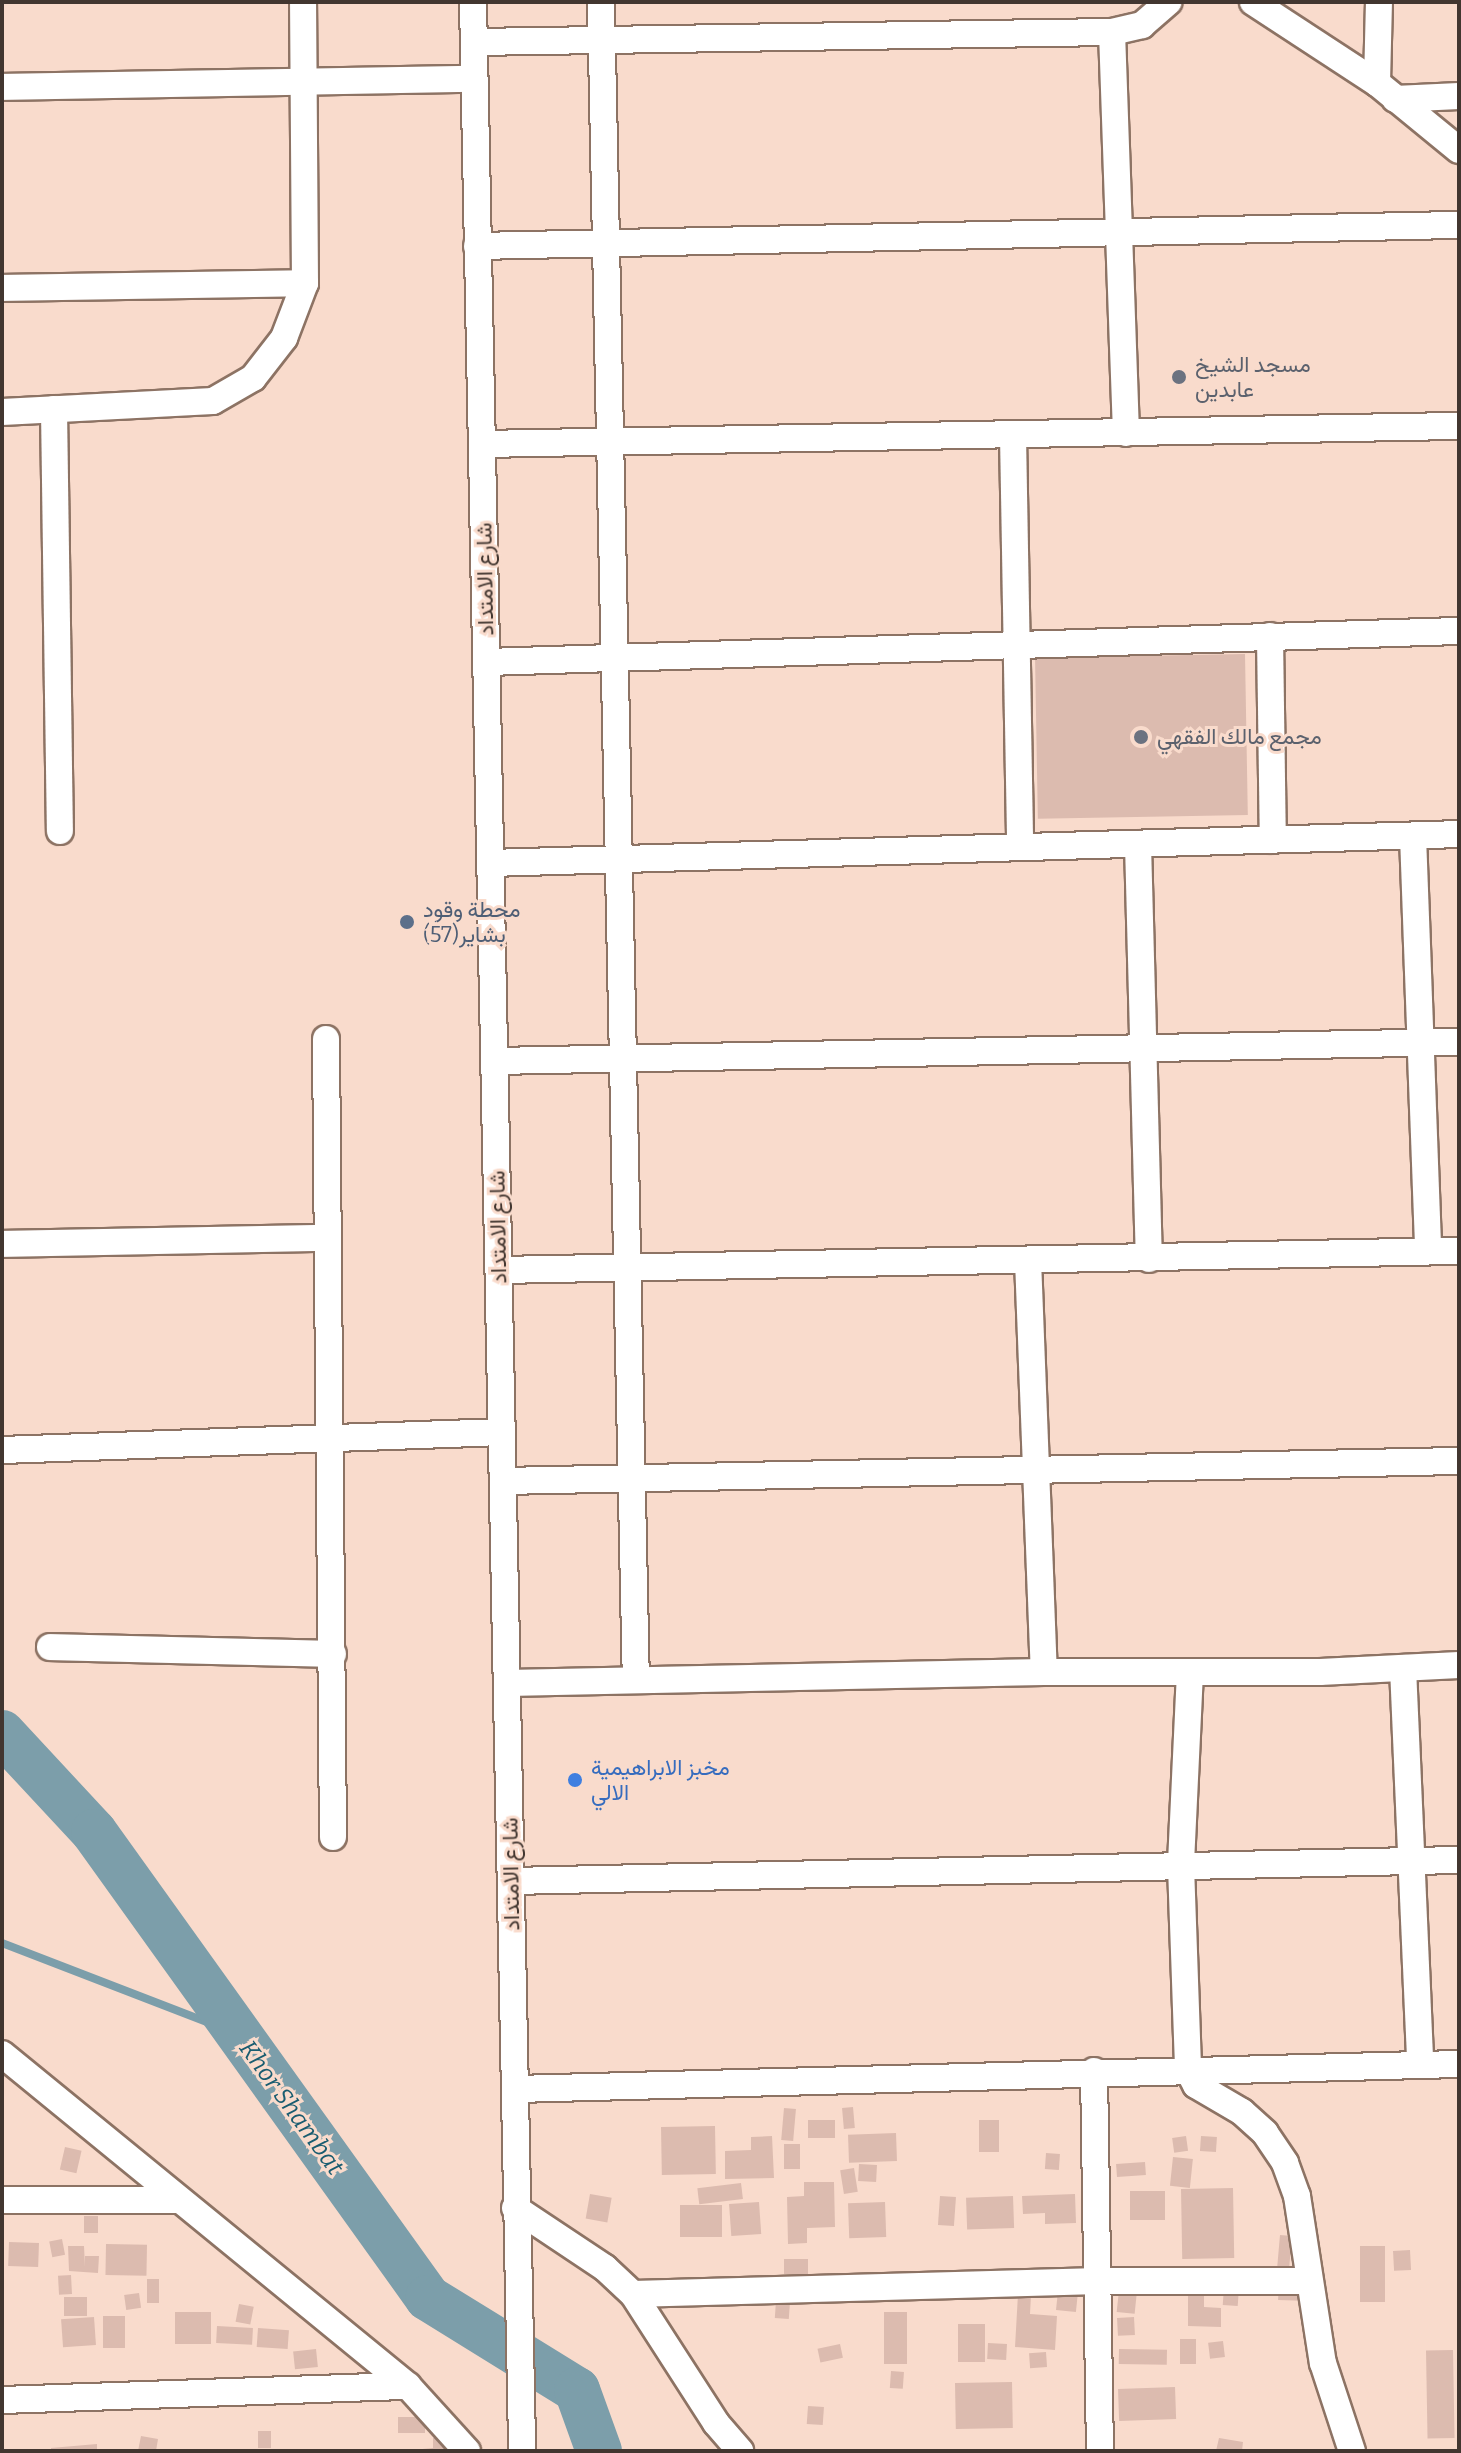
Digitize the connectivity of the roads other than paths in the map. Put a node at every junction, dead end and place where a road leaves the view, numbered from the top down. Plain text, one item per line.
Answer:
1 (303, 2) edge
2 (473, 2) edge
3 (601, 2) edge
4 (1168, 2) edge
5 (1253, 2) edge
6 (1379, 2) edge
7 (1112, 32) junction
8 (474, 42) junction
9 (602, 42) junction
10 (304, 78) junction
11 (474, 79) junction
12 (2, 87) edge
13 (1386, 91) junction
14 (1459, 96) edge
15 (1459, 150) edge
16 (1459, 225) edge
17 (1119, 232) junction
18 (605, 242) junction
19 (477, 246) junction
20 (305, 283) junction
21 (2, 288) edge
22 (54, 409) junction
23 (2, 412) edge
24 (1459, 426) edge
25 (1126, 433) junction
26 (1013, 435) junction
27 (482, 444) junction
28 (612, 444) junction
29 (1459, 631) edge
30 (1270, 636) junction
31 (1017, 642) junction
32 (614, 656) junction
33 (487, 662) junction
34 (60, 831) dead end
35 (1459, 834) edge
36 (1413, 836) junction
37 (1273, 840) junction
38 (1020, 843) junction
39 (1138, 844) junction
40 (618, 859) junction
41 (490, 863) junction
42 (326, 1039) dead end
43 (1421, 1042) junction
44 (1459, 1042) edge
45 (1144, 1047) junction
46 (620, 1058) junction
47 (495, 1061) junction
48 (328, 1238) junction
49 (2, 1244) edge
50 (1428, 1251) junction
51 (1459, 1251) edge
52 (1149, 1259) junction
53 (1028, 1260) junction
54 (628, 1266) junction
55 (500, 1270) junction
56 (502, 1432) junction
57 (331, 1436) junction
58 (2, 1450) edge
59 (1459, 1461) edge
60 (1037, 1468) junction
61 (633, 1478) junction
62 (503, 1481) junction
63 (50, 1647) dead end
64 (333, 1654) junction
65 (1459, 1665) edge
66 (1403, 1668) junction
67 (1044, 1672) junction
68 (1190, 1672) junction
69 (636, 1680) junction
70 (507, 1683) junction
71 (333, 1837) dead end
72 (1459, 1860) edge
73 (1413, 1861) junction
74 (1181, 1866) junction
75 (511, 1881) junction
76 (2, 2054) edge
77 (1459, 2064) edge
78 (1420, 2065) junction
79 (1188, 2070) junction
80 (1094, 2071) junction
81 (516, 2089) junction
82 (2, 2200) edge
83 (179, 2200) junction
84 (515, 2208) junction
85 (1099, 2281) junction
86 (1307, 2281) junction
87 (633, 2294) junction
88 (408, 2386) junction
89 (2, 2400) edge
90 (467, 2451) edge
91 (522, 2451) edge
92 (740, 2451) edge
93 (1100, 2451) edge
94 (1352, 2451) edge

1 - 10 street
2 - 8 street, شارع الامتداد
3 - 9 street
4 - 7 street
5 - 13 street
6 - 13 street
7 - 9 street
7 - 17 street
8 - 9 street
8 - 11 street, شارع الامتداد
9 - 18 street
10 - 11 street
10 - 12 street
10 - 20 street
11 - 19 street, شارع الامتداد
13 - 14 street
13 - 15 street
16 - 17 street
17 - 18 street
17 - 25 street
18 - 19 street
18 - 28 street
19 - 27 street, شارع الامتداد
20 - 21 street
20 - 22 street
22 - 23 street
22 - 34 street
24 - 25 street
25 - 26 street
26 - 28 street
26 - 31 street
27 - 28 street
27 - 33 street, شارع الامتداد
28 - 32 street
29 - 30 street
30 - 31 street
30 - 37 street
31 - 32 street
31 - 38 street
32 - 33 street
32 - 40 street
33 - 41 street, شارع الامتداد
35 - 36 street
36 - 37 street
36 - 43 street
37 - 39 street
38 - 39 street
38 - 40 street
39 - 45 street
40 - 41 street
40 - 46 street
41 - 47 street, شارع الامتداد
42 - 48 street
43 - 44 street
43 - 45 street
43 - 50 street
45 - 46 street
45 - 52 street
46 - 47 street
46 - 54 street
47 - 55 street, شارع الامتداد
48 - 49 street
48 - 57 street
50 - 51 street
50 - 52 street
52 - 53 street
53 - 54 street
53 - 60 street
54 - 55 street
54 - 61 street
55 - 56 street, شارع الامتداد
56 - 57 street
56 - 62 street, شارع الامتداد
57 - 58 street
57 - 64 street
59 - 60 street
60 - 61 street
60 - 67 street
61 - 62 street
61 - 69 street
62 - 70 street, شارع الامتداد
63 - 64 street
64 - 71 street
65 - 66 street
66 - 68 street
66 - 73 street
67 - 68 street
67 - 69 street
68 - 74 street
69 - 70 street
70 - 75 street, شارع الامتداد
72 - 73 street
73 - 74 street
73 - 78 street
74 - 75 street
74 - 79 street
75 - 81 street, شارع الامتداد
76 - 83 street
77 - 78 street
78 - 79 street
79 - 80 street
79 - 86 street
80 - 81 street
80 - 85 street
81 - 84 street, شارع الامتداد
82 - 83 street
83 - 88 street
84 - 87 street
84 - 91 street, شارع الامتداد
85 - 86 street
85 - 87 street
85 - 93 street
86 - 94 street
87 - 92 street
88 - 89 street
88 - 90 street

